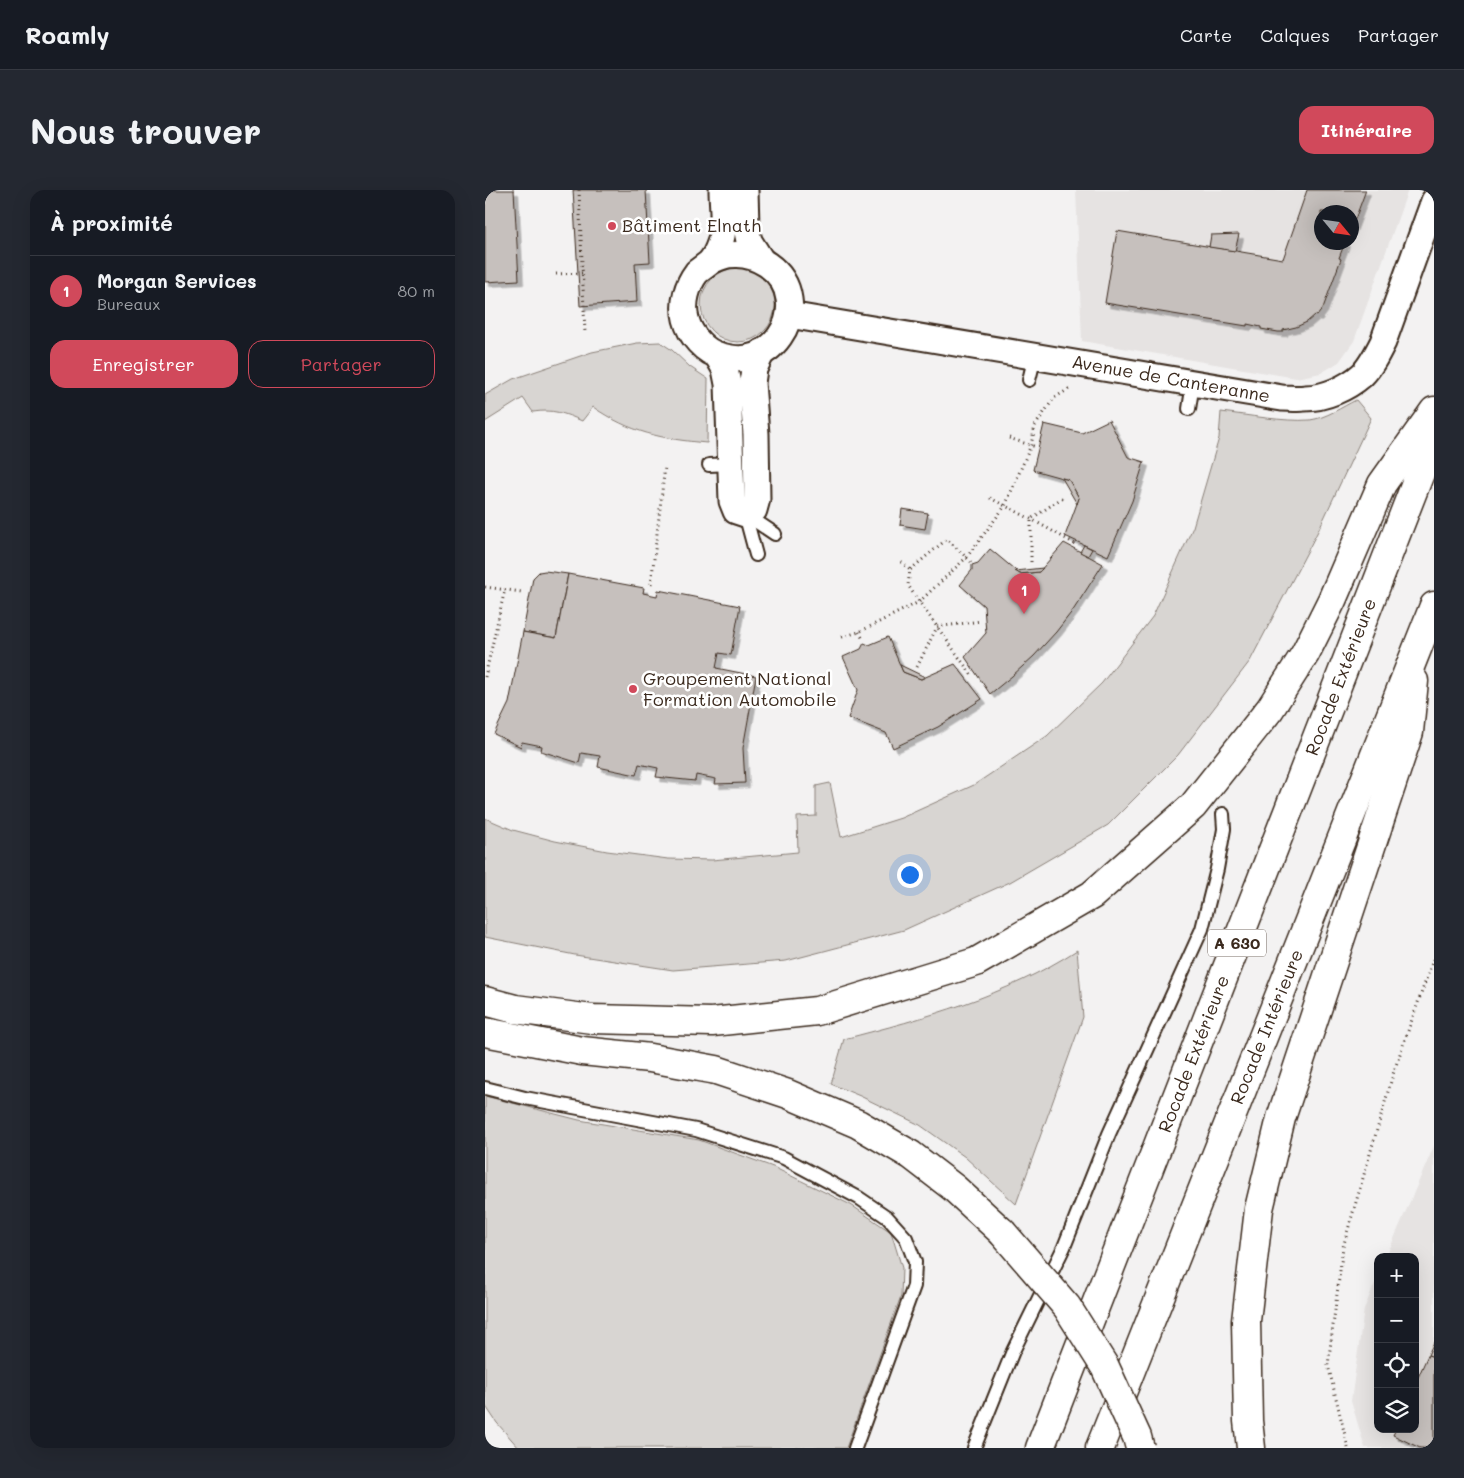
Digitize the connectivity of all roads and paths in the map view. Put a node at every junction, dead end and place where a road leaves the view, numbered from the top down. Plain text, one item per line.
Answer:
1 (579, 190) edge
2 (721, 190) edge
3 (745, 190) edge
4 (1434, 201) edge
5 (761, 260) junction
6 (711, 261) junction
7 (583, 273) junction
8 (556, 274) dead end
9 (789, 315) junction
10 (585, 333) dead end
11 (762, 352) junction
12 (717, 355) junction
13 (1193, 383) junction
14 (1069, 389) dead end
15 (1189, 409) dead end
16 (1434, 411) edge
17 (1434, 437) edge
18 (1009, 438) dead end
19 (1031, 445) junction
20 (1036, 447) dead end
21 (665, 466) dead end
22 (1065, 496) dead end
23 (990, 498) dead end
24 (1005, 506) junction
25 (745, 514) junction
26 (1031, 519) junction
27 (775, 534) dead end
28 (1077, 546) dead end
29 (756, 556) dead end
30 (966, 558) junction
31 (901, 562) dead end
32 (971, 562) dead end
33 (1031, 562) dead end
34 (910, 570) junction
35 (651, 584) dead end
36 (485, 587) edge
37 (505, 590) junction
38 (522, 592) dead end
39 (919, 602) junction
40 (1434, 606) edge
41 (981, 621) dead end
42 (937, 627) junction
43 (859, 632) junction
44 (843, 637) dead end
45 (863, 639) dead end
46 (1416, 651) junction
47 (917, 667) dead end
48 (971, 674) dead end
49 (485, 677) edge
50 (1223, 814) dead end
51 (1434, 958) edge
52 (485, 1000) edge
53 (485, 1032) edge
54 (485, 1088) edge
55 (855, 1448) edge
56 (974, 1448) edge
57 (1040, 1448) edge
58 (1100, 1448) edge
59 (1140, 1448) edge
60 (1251, 1448) edge
61 (1348, 1448) edge

1 - 7 path
2 - 6 street
3 - 5 street
4 - 13 street, Avenue de Canteranne
5 - 6 street
5 - 9 street
6 - 12 street
7 - 8 path
7 - 10 path
9 - 11 street
9 - 13 street, Avenue de Canteranne
11 - 12 street
11 - 25 street
12 - 25 street
13 - 15 lane
14 - 19 path
16 - 52 highway
17 - 57 highway, Rocade Extérieure / A 630
18 - 19 path
19 - 20 path
19 - 24 path
21 - 35 path
22 - 26 path
23 - 24 path
24 - 26 path
24 - 30 path
25 - 27 lane
25 - 29 lane
26 - 28 path
26 - 33 path
30 - 32 path
30 - 34 path
30 - 39 path
31 - 34 path
34 - 39 path
36 - 37 path
37 - 38 path
37 - 49 path
39 - 42 path
39 - 43 path
40 - 46 highway, Rocade Intérieure
41 - 42 path
42 - 47 path
42 - 48 path
43 - 44 path
43 - 45 path
46 - 58 highway, Rocade Intérieure
46 - 60 highway
50 - 56 lane
51 - 61 path
53 - 59 highway, bridge
54 - 55 lane

